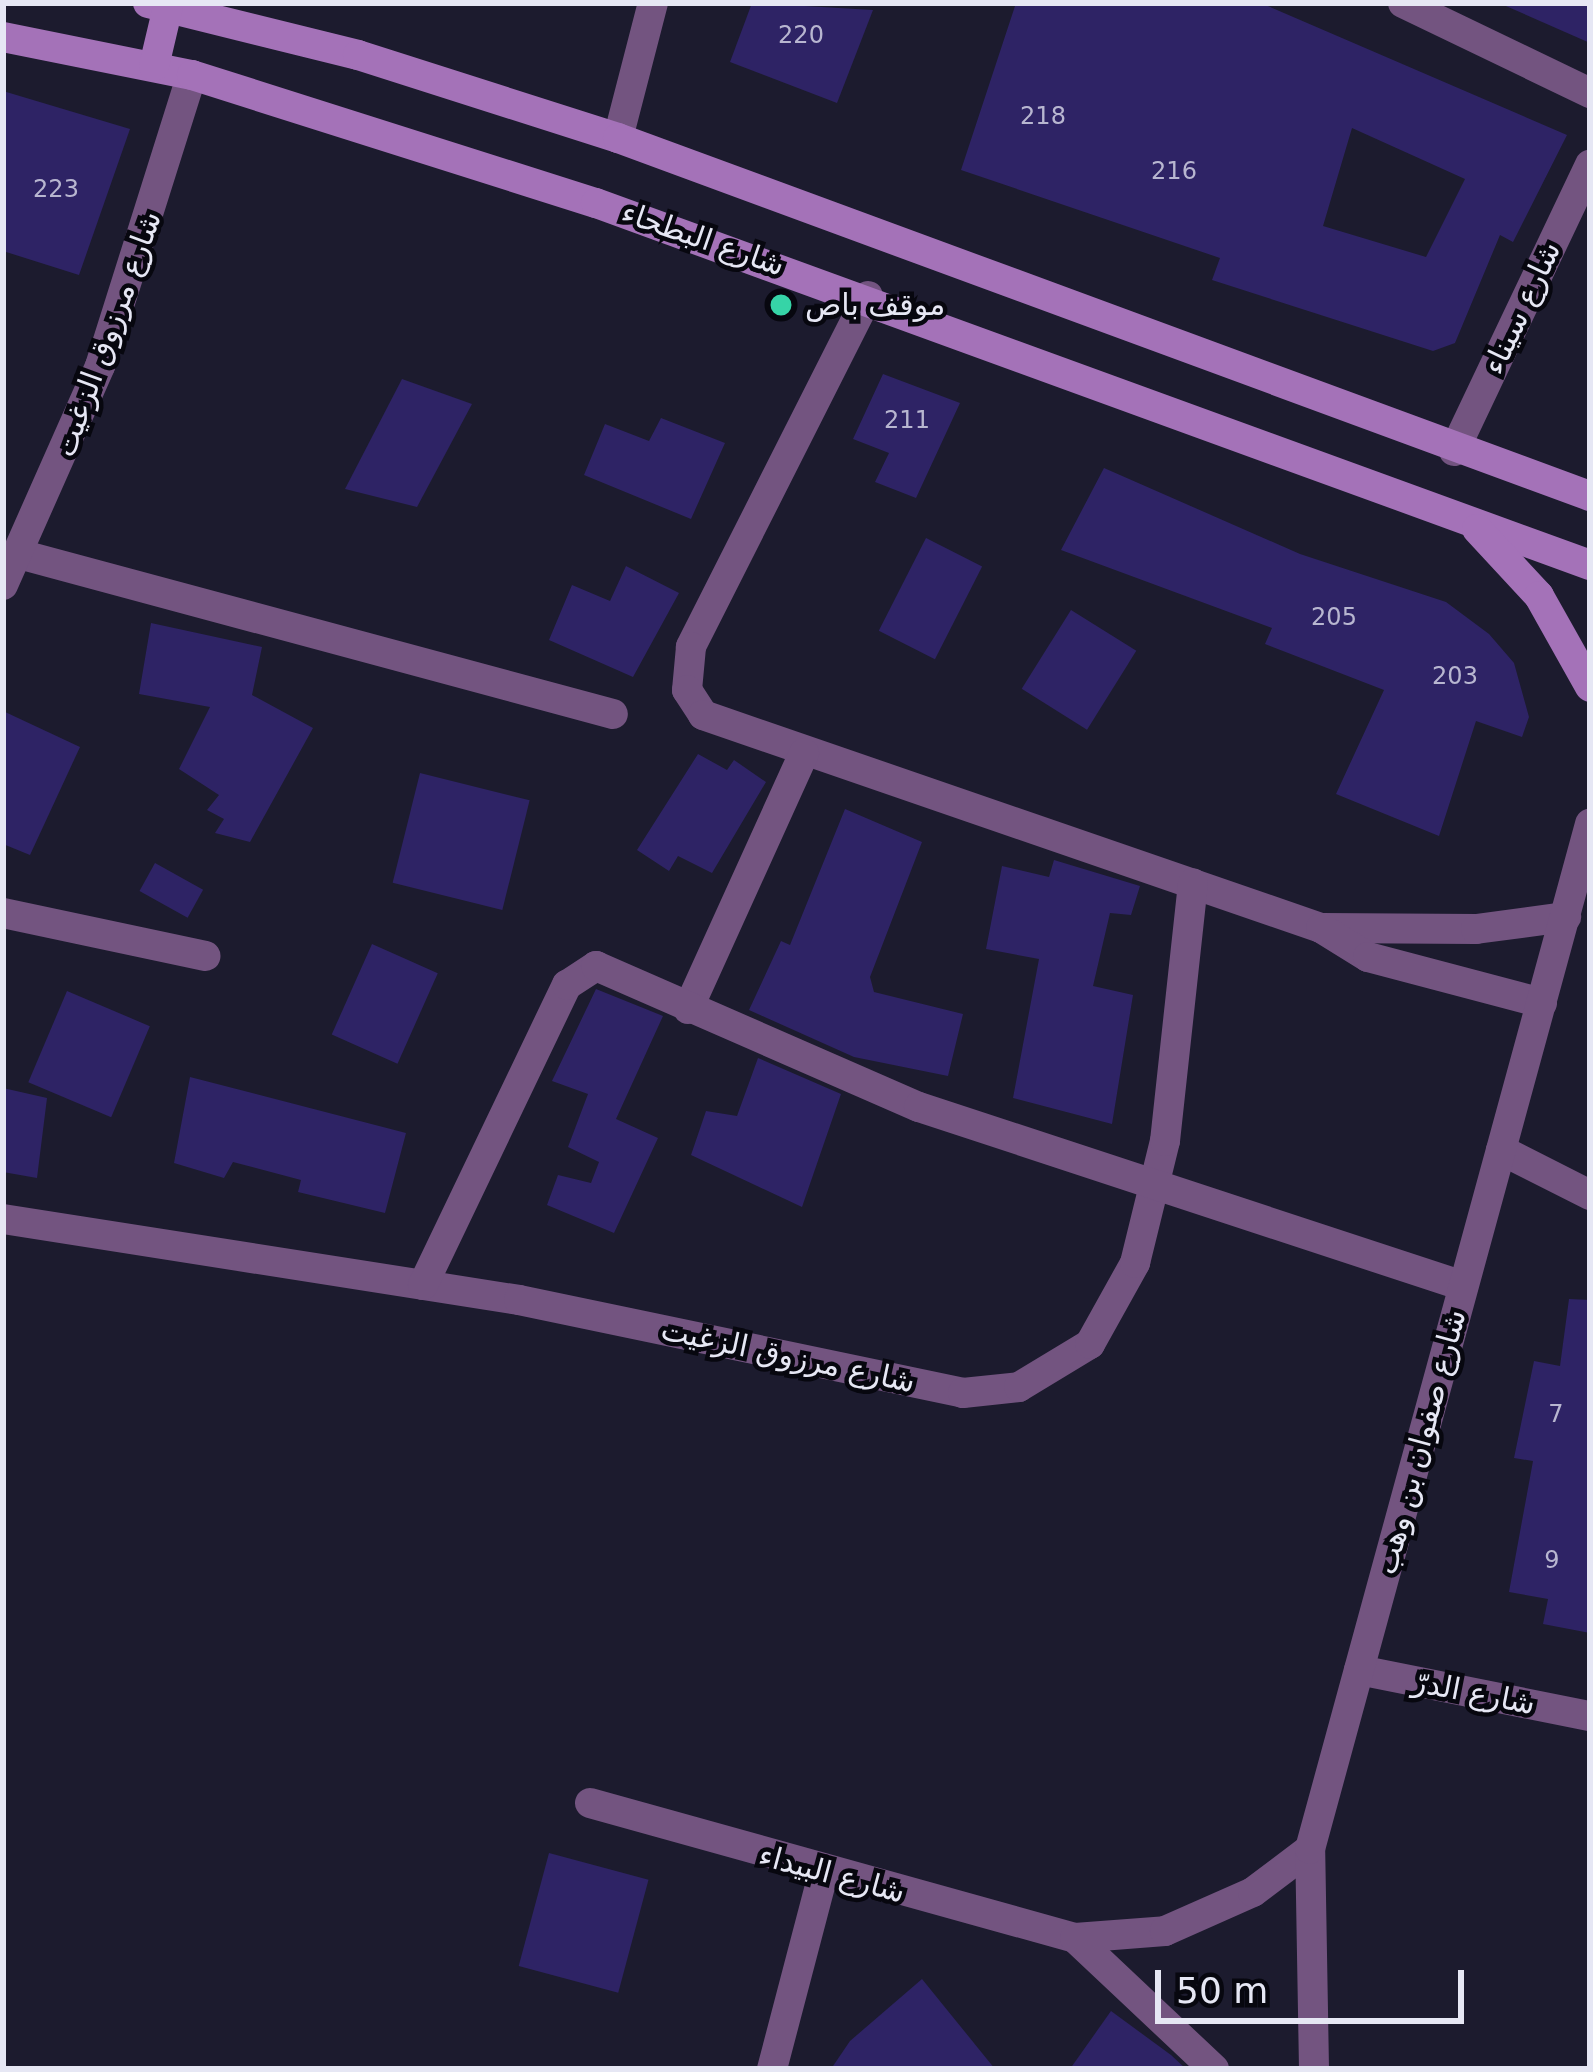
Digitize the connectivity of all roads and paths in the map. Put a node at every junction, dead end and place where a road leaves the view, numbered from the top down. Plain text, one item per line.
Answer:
1 (652, 3) edge
2 (1402, 3) edge
3 (158, 5) edge
4 (3, 37) edge
5 (154, 66) junction
6 (192, 74) junction
7 (1590, 94) edge
8 (618, 138) junction
9 (1590, 165) edge
10 (868, 296) junction
11 (1454, 452) junction
12 (1590, 496) edge
13 (1464, 517) junction
14 (20, 554) junction
15 (1590, 565) edge
16 (3, 585) edge
17 (1590, 687) edge
18 (614, 714) dead end
19 (804, 753) junction
20 (1590, 824) edge
21 (1193, 884) junction
22 (3, 913) edge
23 (1566, 917) junction
24 (1321, 928) junction
25 (205, 956) dead end
26 (1542, 1003) junction
27 (688, 1009) junction
28 (1501, 1150) junction
29 (1157, 1187) junction
30 (1590, 1195) edge
31 (3, 1219) edge
32 (423, 1285) junction
33 (1463, 1286) junction
34 (1359, 1670) junction
35 (1590, 1715) edge
36 (590, 1803) dead end
37 (1310, 1849) junction
38 (823, 1874) junction
39 (1075, 1938) junction
40 (772, 2069) edge
41 (1214, 2069) edge
42 (1314, 2069) edge

1 - 8 street
2 - 7 street
3 - 5 street
3 - 8 street, شارع البطحاء
4 - 5 street, شارع البطحاء
5 - 6 street, شارع البطحاء
6 - 10 street, شارع البطحاء
6 - 14 street, شارع مرزوق الزغيت
8 - 11 street, شارع البطحاء
9 - 11 street, شارع سيناء
10 - 13 street, شارع البطحاء
10 - 19 street
11 - 12 street, شارع البطحاء
13 - 15 street, شارع البطحاء
13 - 17 street
14 - 16 street, شارع مرزوق الزغيت
14 - 18 street
19 - 21 street
19 - 27 street
20 - 23 street, شارع صفوان بن وهب
21 - 24 street
21 - 29 street, شارع مرزوق الزغيت
22 - 25 street
23 - 24 street
23 - 26 street, شارع صفوان بن وهب
24 - 26 street
26 - 28 street, شارع صفوان بن وهب
27 - 29 street
27 - 32 street
28 - 30 street
28 - 33 street, شارع صفوان بن وهب
29 - 32 street, شارع مرزوق الزغيت
29 - 33 street
31 - 32 street, شارع مرزوق الزغيت
33 - 34 street, شارع صفوان بن وهب
34 - 35 street, شارع الدرّ
34 - 37 street, شارع صفوان بن وهب
36 - 38 street, شارع البيداء
37 - 39 street, شارع البيداء
37 - 42 street, شارع صفوان بن وهب
38 - 39 street, شارع البيداء
38 - 40 street
39 - 41 street, شارع البيداء

